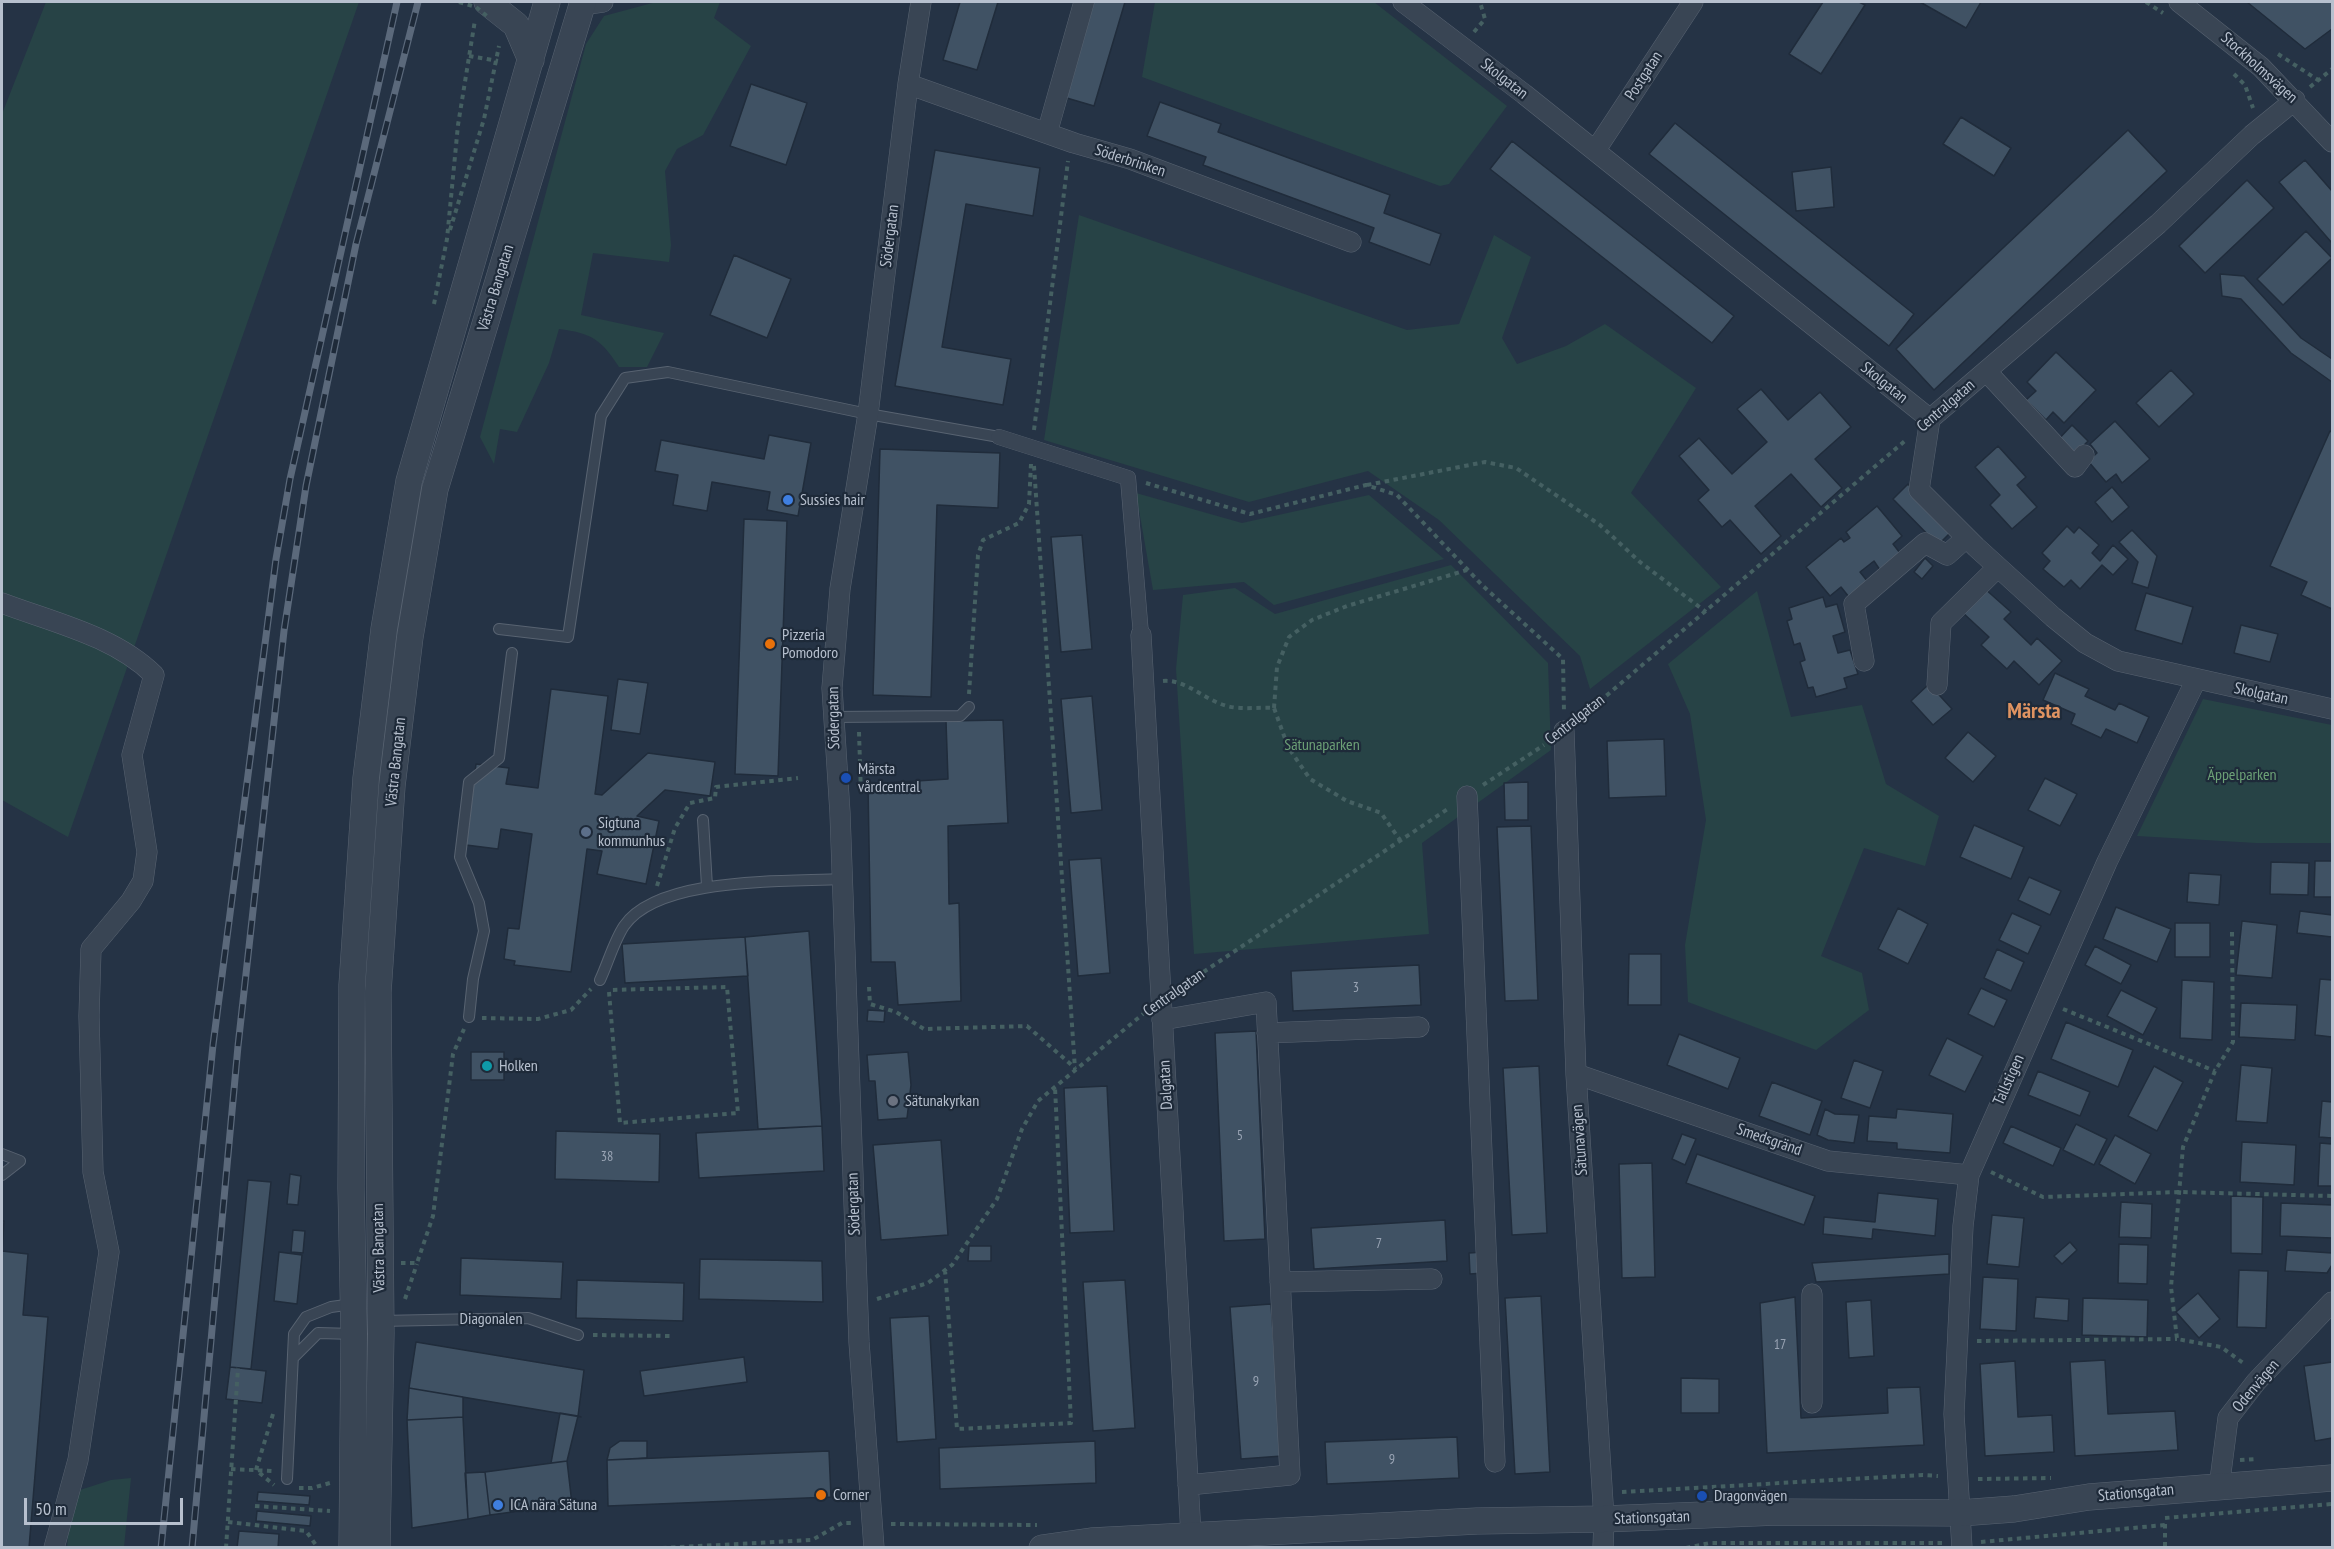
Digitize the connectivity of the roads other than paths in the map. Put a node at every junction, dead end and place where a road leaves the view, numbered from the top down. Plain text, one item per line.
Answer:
1 (548, 2) edge
2 (553, 2) edge
3 (921, 2) edge
4 (1084, 2) edge
5 (1403, 2) edge
6 (1694, 2) edge
7 (589, 3) edge
8 (2176, 11) edge
9 (491, 13) edge
10 (531, 60) junction
11 (908, 84) junction
12 (2295, 100) junction
13 (1047, 133) junction
14 (2332, 142) edge
15 (1595, 151) junction
16 (1351, 242) dead end
17 (1986, 371) junction
18 (868, 414) junction
19 (1930, 419) junction
20 (999, 437) joint
21 (2084, 455) dead end
22 (1966, 538) junction
23 (1998, 567) junction
24 (2, 603) edge
25 (499, 629) dead end
26 (1141, 635) joint
27 (512, 653) dead end
28 (1864, 661) dead end
29 (2196, 680) junction
30 (1936, 685) dead end
31 (969, 707) road end
32 (2332, 709) edge
33 (832, 717) junction
34 (1564, 731) road end
35 (1467, 796) road end
36 (703, 820) dead end
37 (842, 879) junction
38 (707, 886) junction
39 (600, 980) road end
40 (1162, 1010) junction
41 (469, 1017) road end
42 (1419, 1027) dead end
43 (1267, 1033) junction
44 (1576, 1074) junction
45 (2, 1154) edge
46 (1971, 1169) junction
47 (2, 1175) edge
48 (1432, 1278) dead end
49 (1280, 1282) junction
50 (1812, 1294) dead end
51 (2332, 1302) edge
52 (369, 1319) junction
53 (578, 1335) road end
54 (293, 1358) junction
55 (1812, 1403) dead end
56 (1495, 1462) dead end
57 (288, 1475) road end
58 (2332, 1478) edge
59 (1188, 1485) junction
60 (2219, 1488) junction
61 (1960, 1513) junction
62 (1605, 1520) junction
63 (1191, 1535) junction
64 (1962, 1545) edge
65 (54, 1548) edge
66 (352, 1548) edge
67 (377, 1548) edge
68 (874, 1548) edge
69 (1042, 1548) edge
70 (1603, 1548) edge

1 - 10 street, Västra Bangatan
2 - 7 street
3 - 11 street, Södergatan
4 - 13 street
5 - 15 street, Skolgatan
6 - 15 street, Postgatan
7 - 52 street, Västra Bangatan
8 - 12 street, Stockholmsvägen
9 - 10 street
10 - 52 street, Västra Bangatan
11 - 13 street, Söderbrinken
11 - 18 street, Södergatan
12 - 14 street, Stockholmsvägen
12 - 17 street, Centralgatan
13 - 16 street, Söderbrinken
15 - 19 street, Skolgatan
17 - 19 street, Centralgatan
17 - 21 street
18 - 20 lane
18 - 25 lane
18 - 33 street, Södergatan
19 - 22 street, Skolgatan
20 - 26 street
22 - 23 street, Skolgatan
22 - 28 street
23 - 29 street, Skolgatan
23 - 30 street
24 - 65 street
26 - 40 street, Dalgatan
27 - 41 lane
29 - 32 street, Skolgatan
29 - 46 street, Tallstigen
31 - 33 lane
33 - 37 street, Södergatan
34 - 44 street, Sätunavägen
35 - 56 street
36 - 38 lane
37 - 38 lane
37 - 68 street, Södergatan
38 - 39 lane
40 - 43 street
40 - 59 street, Dalgatan
42 - 43 street
43 - 49 street
44 - 46 street, Smedsgränd
44 - 62 street, Sätunavägen
45 - 47 lane
46 - 61 street, Tallstigen
48 - 49 street
49 - 59 street
50 - 55 street
51 - 60 street, Odenvägen
52 - 53 lane, Diagonalen
52 - 54 lane
52 - 54 lane
52 - 66 street, Västra Bangatan
52 - 67 street, Västra Bangatan
54 - 57 lane
58 - 60 street, Stationsgatan
59 - 63 street, Dalgatan
60 - 61 street, Stationsgatan
61 - 62 street, Stationsgatan
61 - 64 street
62 - 63 street, Stationsgatan
62 - 70 street, Sätunavägen
63 - 69 street, Stationsgatan

